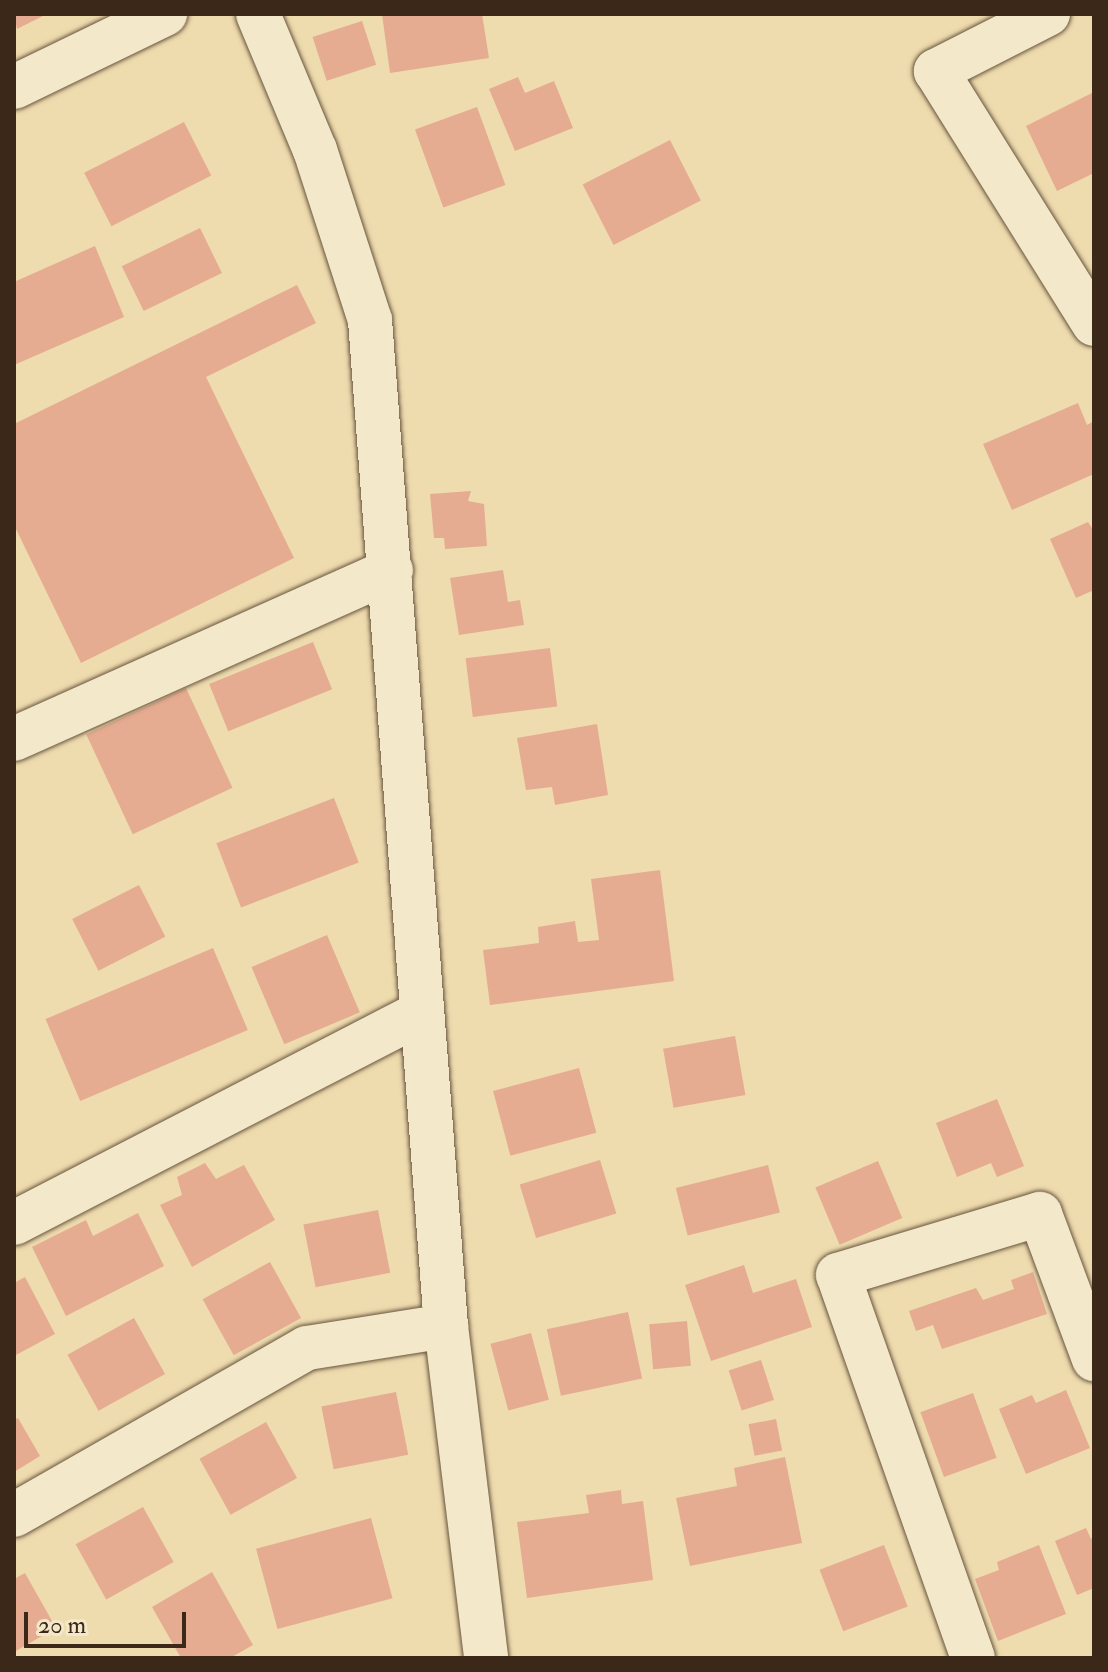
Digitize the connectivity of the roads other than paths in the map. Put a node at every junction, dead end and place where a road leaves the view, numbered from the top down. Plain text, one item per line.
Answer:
1 (165, 14) edge
2 (258, 14) edge
3 (1048, 14) edge
4 (14, 87) edge
5 (1094, 324) edge
6 (391, 570) junction
7 (14, 739) edge
8 (420, 1013) junction
9 (14, 1223) edge
10 (446, 1326) junction
11 (1094, 1359) edge
12 (14, 1515) edge
13 (486, 1658) edge
14 (973, 1658) edge

1 - 4 street
2 - 6 street
3 - 5 street
6 - 7 street
6 - 8 street
8 - 9 street
8 - 10 street
10 - 12 street
10 - 13 street
11 - 14 street

